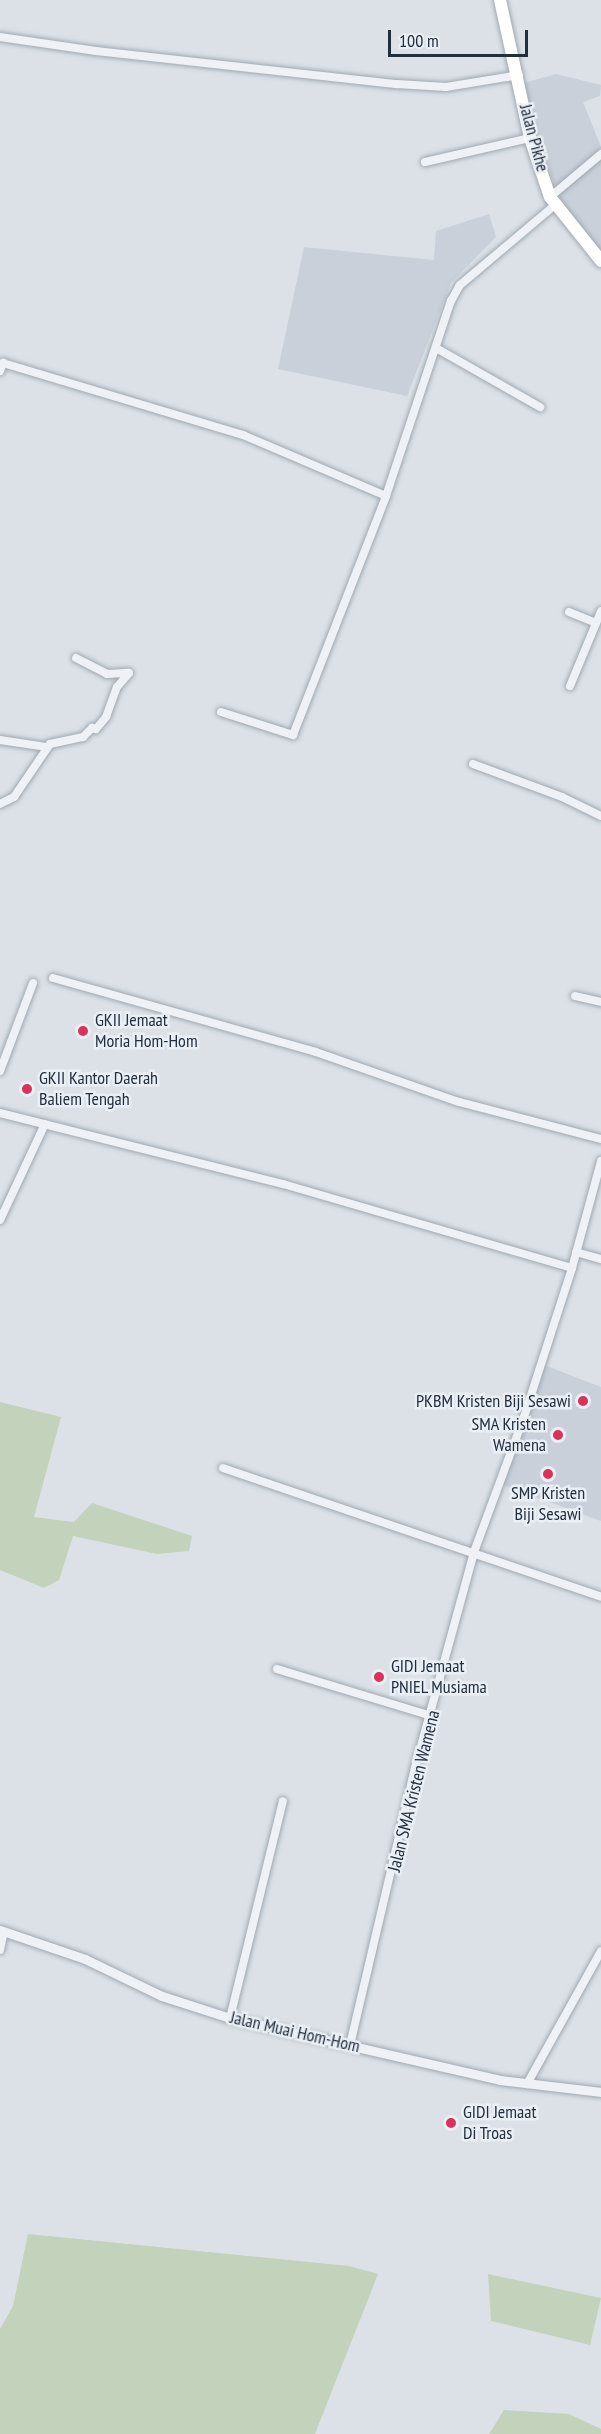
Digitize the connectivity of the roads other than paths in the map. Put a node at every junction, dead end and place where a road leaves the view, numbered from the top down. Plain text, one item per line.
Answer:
1 (500, 0) edge
2 (0, 37) edge
3 (519, 75) junction
4 (530, 138) junction
5 (601, 154) edge
6 (425, 162) dead end
7 (553, 201) junction
8 (601, 261) edge
9 (436, 348) junction
10 (0, 371) edge
11 (540, 407) dead end
12 (386, 496) junction
13 (601, 611) edge
14 (569, 612) dead end
15 (596, 623) junction
16 (76, 658) dead end
17 (570, 686) dead end
18 (221, 712) dead end
19 (0, 740) edge
20 (47, 747) junction
21 (473, 764) dead end
22 (0, 804) edge
23 (601, 816) edge
24 (53, 978) dead end
25 (33, 983) dead end
26 (575, 996) dead end
27 (601, 1002) edge
28 (0, 1071) edge
29 (0, 1113) edge
30 (45, 1124) junction
31 (601, 1138) edge
32 (601, 1161) edge
33 (0, 1220) edge
34 (576, 1252) junction
35 (601, 1259) edge
36 (572, 1268) junction
37 (223, 1468) dead end
38 (474, 1551) junction
39 (601, 1597) edge
40 (277, 1669) dead end
41 (432, 1716) junction
42 (284, 1801) dead end
43 (2, 1931) edge
44 (0, 1950) edge
45 (601, 1951) edge
46 (230, 2018) junction
47 (350, 2045) junction
48 (527, 2084) junction
49 (601, 2092) edge

1 - 3 highway, Jalan Pikhe
2 - 3 street
3 - 4 highway, Jalan Pikhe
4 - 6 street
4 - 7 highway, Jalan Pikhe
5 - 7 street
7 - 8 highway, Jalan Pikhe
7 - 9 street
9 - 11 street
9 - 12 street
10 - 12 street
12 - 18 street
13 - 15 street
14 - 15 street
15 - 17 street
16 - 20 street
19 - 20 street
20 - 22 street
21 - 23 street
24 - 31 street
25 - 28 street
26 - 27 street
29 - 30 street
30 - 33 street
30 - 36 street
32 - 34 street, Jalan SMA Kristen Wamena
34 - 35 street
34 - 36 street, Jalan SMA Kristen Wamena
36 - 38 street, Jalan SMA Kristen Wamena
37 - 38 street
38 - 39 street
38 - 41 street, Jalan SMA Kristen Wamena
40 - 41 street
41 - 47 street, Jalan SMA Kristen Wamena
42 - 46 street
43 - 44 street
43 - 46 street, Jalan Muai Hom-Hom
45 - 48 street
46 - 47 street, Jalan Muai Hom-Hom
47 - 48 street, Jalan Muai Hom-Hom
48 - 49 street, Jalan Muai Hom-Hom

